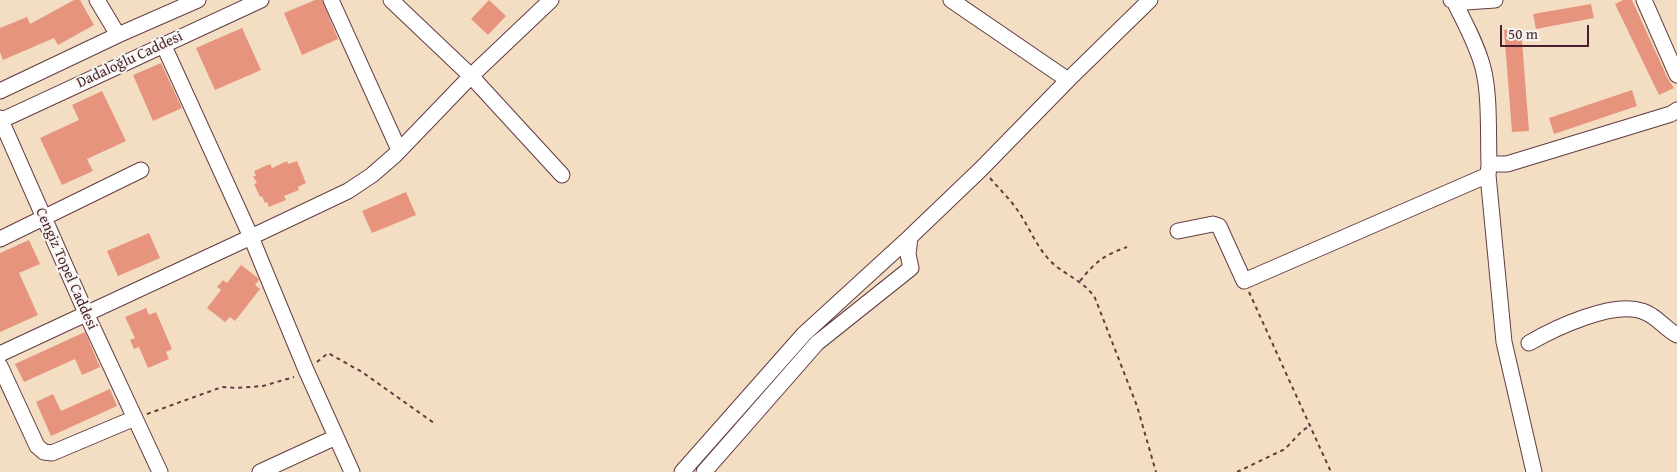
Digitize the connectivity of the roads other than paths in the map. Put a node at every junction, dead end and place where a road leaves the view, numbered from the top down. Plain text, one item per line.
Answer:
1 (97, 0) edge
2 (198, 0) edge
3 (261, 0) edge
4 (331, 0) edge
5 (391, 0) edge
6 (551, 0) edge
7 (950, 0) edge
8 (1150, 0) edge
9 (1452, 0) edge
10 (1495, 0) edge
11 (1644, 0) edge
12 (118, 35) junction
13 (163, 44) junction
14 (1677, 75) edge
15 (471, 76) junction
16 (1068, 80) junction
17 (0, 91) edge
18 (1677, 110) edge
19 (0, 120) edge
20 (399, 150) junction
21 (1488, 169) junction
22 (141, 170) dead end
23 (562, 174) dead end
24 (43, 219) junction
25 (1178, 231) dead end
26 (251, 237) junction
27 (910, 237) junction
28 (0, 239) edge
29 (86, 313) junction
30 (1677, 334) edge
31 (1529, 343) dead end
32 (0, 354) edge
33 (0, 366) edge
34 (136, 418) junction
35 (336, 437) junction
36 (160, 472) edge
37 (260, 472) edge
38 (352, 472) edge
39 (682, 472) edge
40 (704, 472) edge
41 (1534, 472) edge

1 - 12 street
2 - 12 street, Dadaloğlu Caddesi
3 - 13 street, Dadaloğlu Caddesi
4 - 20 street
5 - 15 street
6 - 15 street
7 - 16 street
8 - 16 street
9 - 10 street
9 - 21 street
11 - 14 street
12 - 17 street, Dadaloğlu Caddesi
13 - 19 street, Dadaloğlu Caddesi
13 - 26 street
15 - 20 street
15 - 23 street
16 - 27 street
18 - 21 street
19 - 24 street, Cengiz Topel Caddesi
20 - 26 street
21 - 25 street
21 - 41 street
22 - 24 street
24 - 28 street
24 - 29 street, Cengiz Topel Caddesi
26 - 29 street
26 - 35 street
27 - 39 street
27 - 40 street
29 - 32 street
29 - 34 street, Cengiz Topel Caddesi
30 - 31 street
33 - 34 street
34 - 36 street, Cengiz Topel Caddesi
35 - 37 street
35 - 38 street

